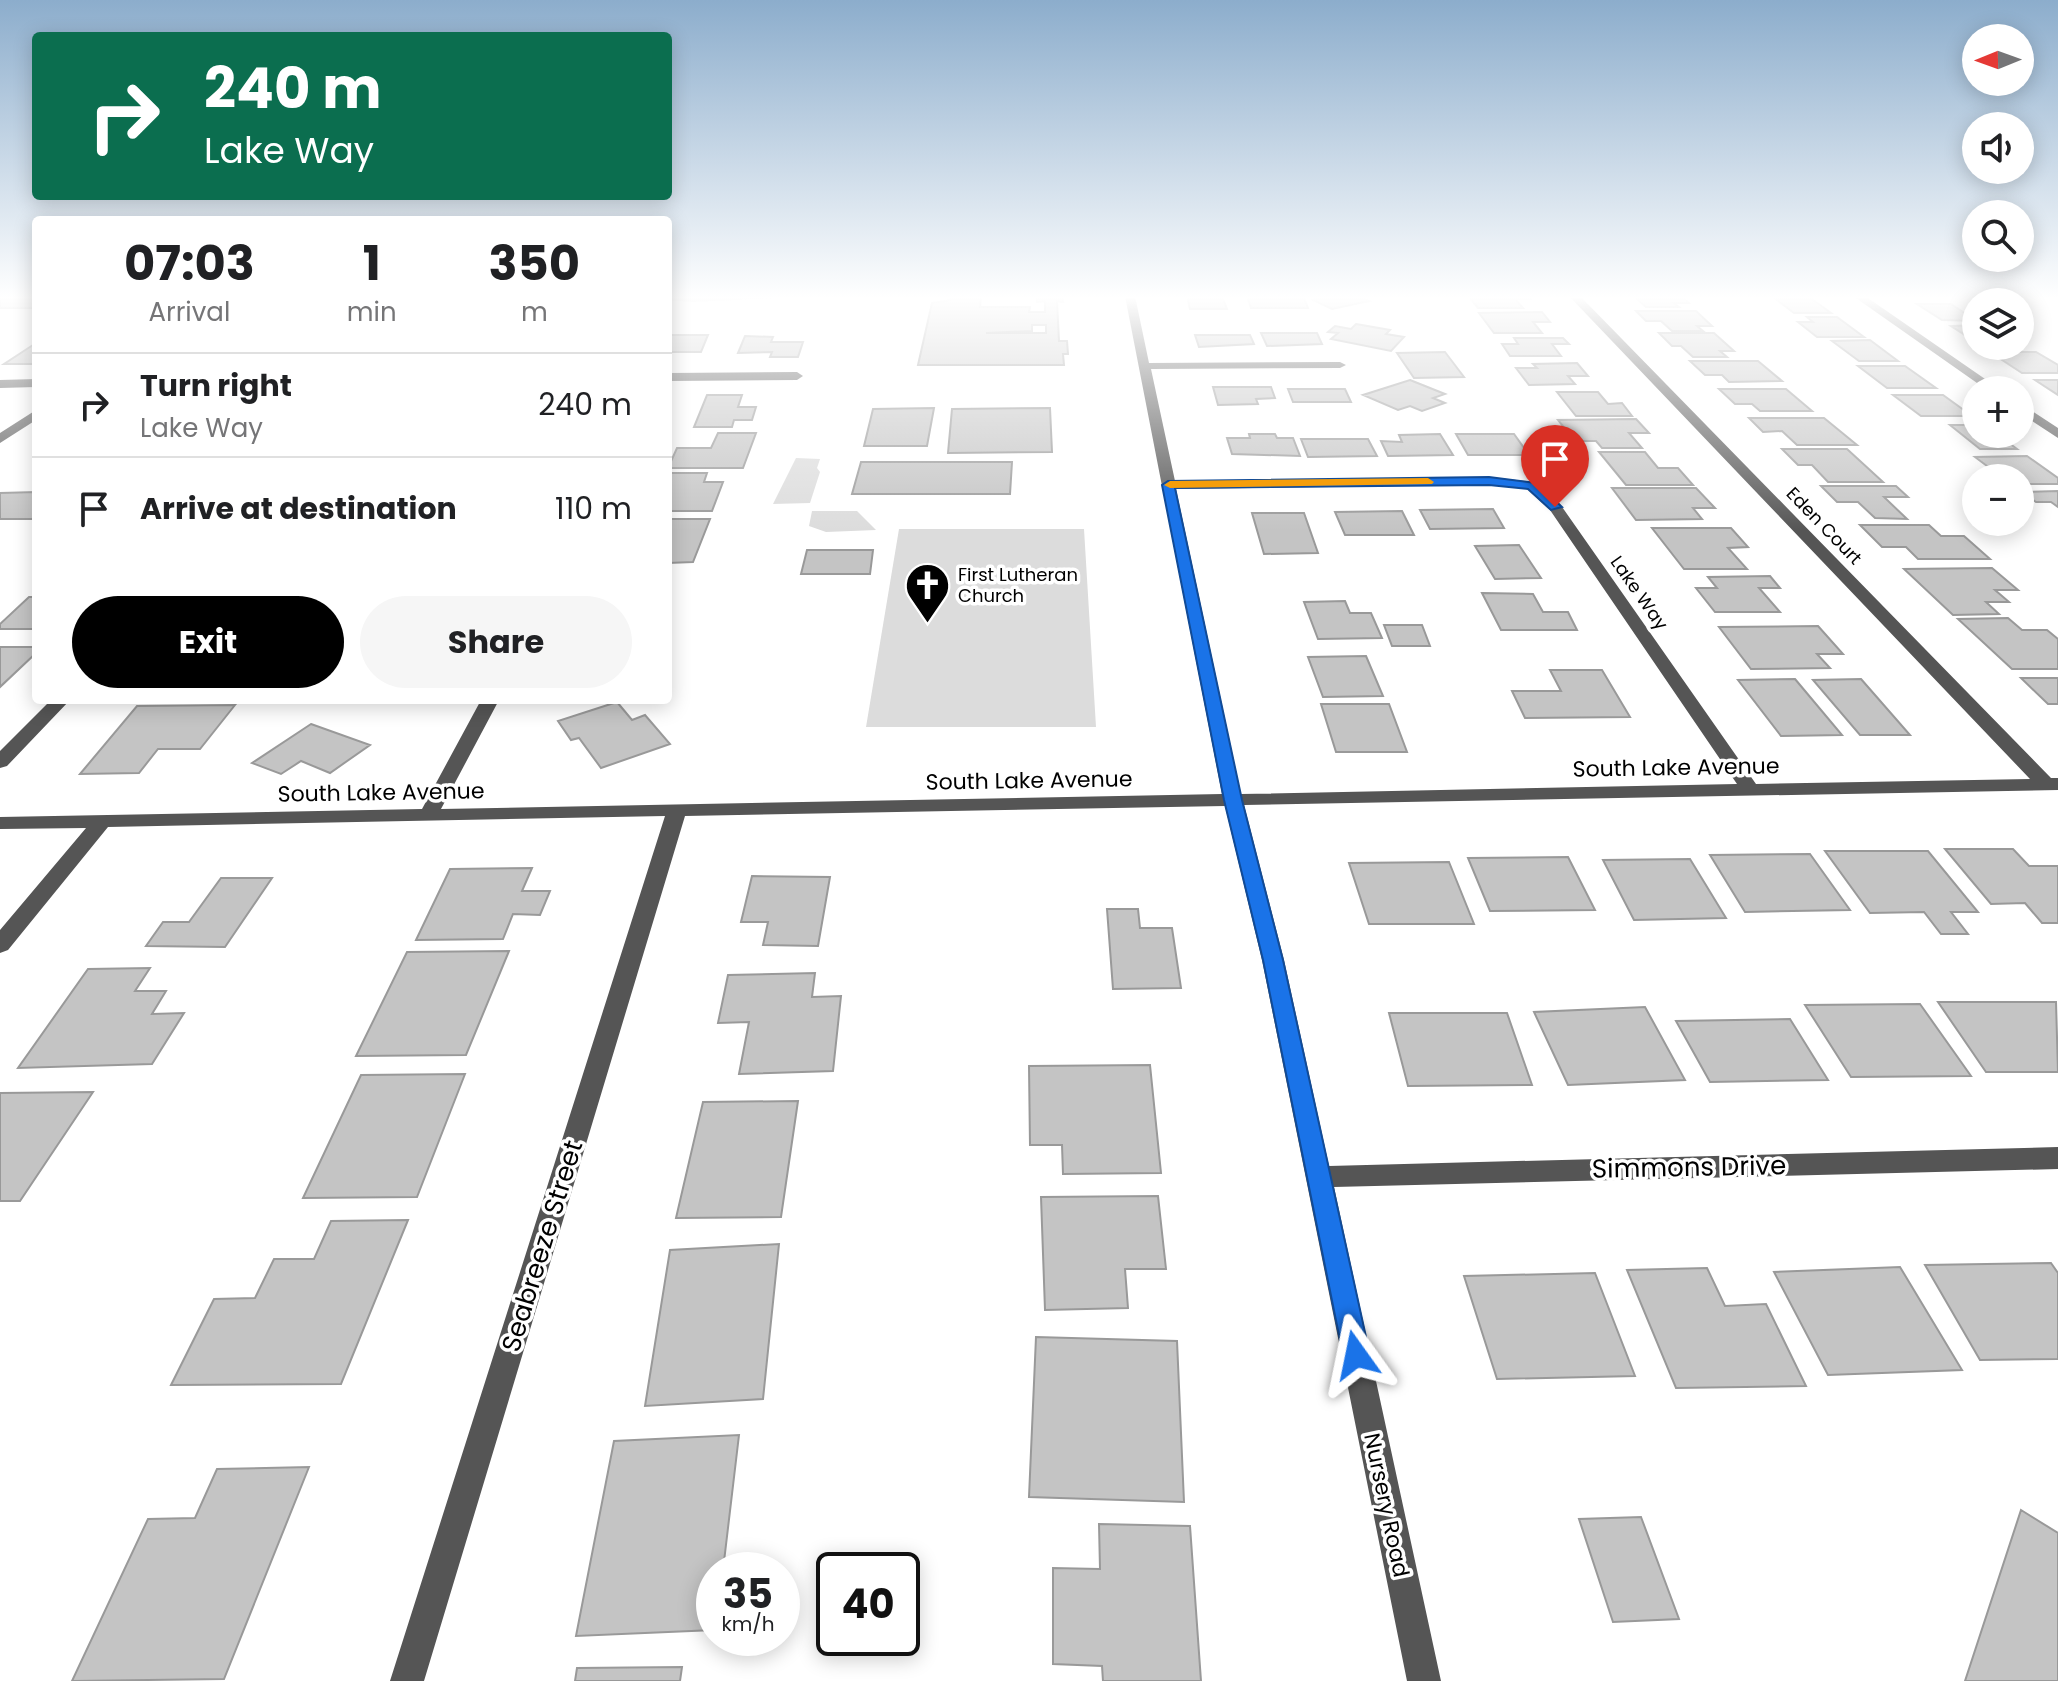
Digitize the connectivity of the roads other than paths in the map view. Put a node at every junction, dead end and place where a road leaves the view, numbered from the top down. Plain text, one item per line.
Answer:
1 (1146, 374) edge
2 (1651, 374) edge
3 (797, 376) dead end
4 (672, 377) edge
5 (32, 383) edge
6 (0, 384) edge
7 (32, 417) edge
8 (2034, 417) edge
9 (2058, 434) edge
10 (0, 439) edge
11 (1168, 485) junction
12 (57, 704) edge
13 (488, 704) edge
14 (0, 762) edge
15 (2052, 784) edge
16 (1751, 790) junction
17 (1233, 800) junction
18 (677, 810) junction
19 (428, 815) junction
20 (103, 820) junction
21 (0, 823) edge
22 (0, 945) edge
23 (2058, 1158) edge
24 (1320, 1177) junction
25 (407, 1681) edge
26 (1424, 1681) edge

1 - 11 street, Nursery Road
2 - 15 street, Eden Court
3 - 4 street
5 - 6 street
7 - 10 street
8 - 9 street
11 - 16 street, Lake Way
11 - 17 street, Nursery Road
12 - 14 street
13 - 19 street
15 - 16 street, South Lake Avenue
16 - 17 street, South Lake Avenue
17 - 18 street, South Lake Avenue
17 - 24 street, Nursery Road
18 - 19 street, South Lake Avenue
18 - 25 street, Seabreeze Street
19 - 20 street, South Lake Avenue
20 - 21 street, South Lake Avenue
20 - 22 street
23 - 24 street, Simmons Drive
24 - 26 street, Nursery Road

